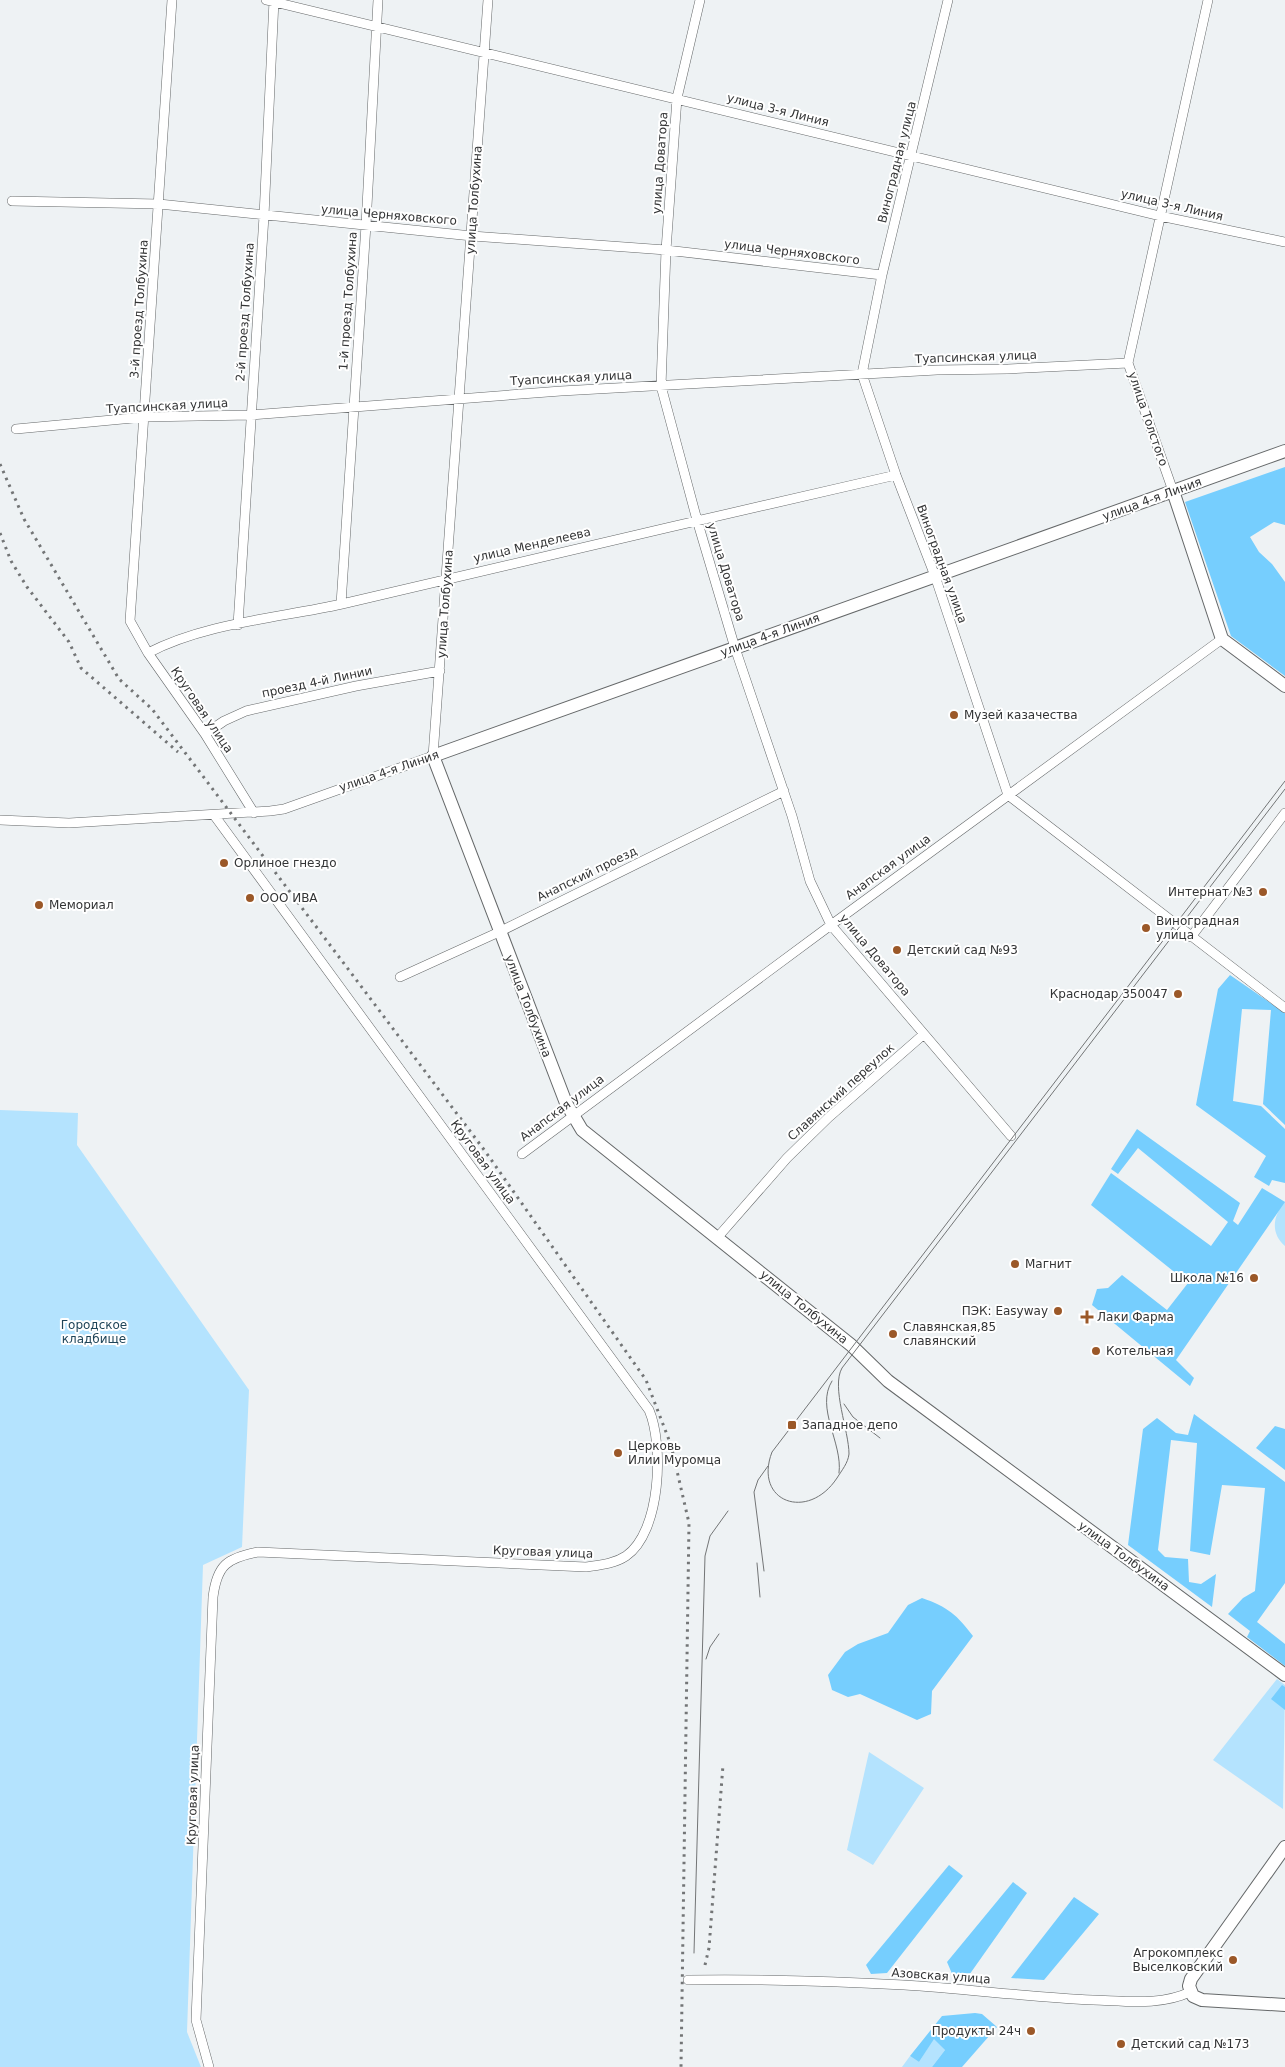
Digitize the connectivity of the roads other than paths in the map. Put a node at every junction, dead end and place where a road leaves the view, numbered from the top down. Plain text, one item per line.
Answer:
1 (172, 0) edge
2 (378, 0) edge
3 (488, 0) edge
4 (700, 0) edge
5 (948, 0) edge
6 (1208, 0) edge
7 (271, 1) edge
8 (376, 28) junction
9 (484, 52) junction
10 (677, 98) junction
11 (912, 156) junction
12 (12, 201) dead end
13 (159, 204) junction
14 (264, 216) junction
15 (1160, 216) junction
16 (366, 225) junction
17 (472, 236) junction
18 (1285, 242) edge
19 (666, 250) junction
20 (882, 275) junction
21 (1128, 363) junction
22 (862, 374) junction
23 (661, 386) junction
24 (461, 398) junction
25 (354, 407) junction
26 (251, 415) junction
27 (144, 417) junction
28 (16, 429) dead end
29 (1285, 451) edge
30 (896, 475) junction
31 (1173, 491) junction
32 (697, 520) junction
33 (935, 576) junction
34 (446, 578) junction
35 (341, 604) junction
36 (130, 621) joint
37 (238, 625) junction
38 (1222, 640) junction
39 (735, 648) junction
40 (148, 653) junction
41 (440, 671) junction
42 (1285, 686) edge
43 (205, 734) junction
44 (433, 756) junction
45 (784, 791) junction
46 (1008, 795) junction
47 (254, 813) junction
48 (1285, 813) edge
49 (214, 815) junction
50 (0, 820) edge
51 (831, 925) junction
52 (499, 932) junction
53 (1191, 938) junction
54 (400, 978) dead end
55 (1285, 1008) edge
56 (924, 1034) junction
57 (573, 1115) junction
58 (1011, 1136) dead end
59 (522, 1154) dead end
60 (717, 1238) junction
61 (1285, 1675) edge
62 (1285, 1847) edge
63 (688, 1980) dead end
64 (1190, 1992) junction
65 (1285, 2004) edge
66 (210, 2067) edge

1 - 13 street, 3-й проезд Толбухина
2 - 8 street, 1-й проезд Толбухина
3 - 9 street, улица Толбухина
4 - 10 street, улица Доватора
5 - 11 street, Виноградная улица
6 - 15 street, улица Толстого
7 - 8 street, улица 3-я Линия
7 - 14 street, 2-й проезд Толбухина
8 - 9 street, улица 3-я Линия
8 - 16 street, 1-й проезд Толбухина
9 - 10 street, улица 3-я Линия
9 - 17 street, улица Толбухина
10 - 11 street, улица 3-я Линия
10 - 19 street, улица Доватора
11 - 15 street, улица 3-я Линия
11 - 20 street, Виноградная улица
12 - 13 street, улица Черняховского
13 - 14 street, улица Черняховского
13 - 27 street, 3-й проезд Толбухина
14 - 16 street, улица Черняховского
14 - 26 street, 2-й проезд Толбухина
15 - 18 street, улица 3-я Линия
15 - 21 street, улица Толстого
16 - 17 street, улица Черняховского
16 - 25 street, 1-й проезд Толбухина
17 - 19 street, улица Черняховского
17 - 24 street, улица Толбухина
19 - 20 street, улица Черняховского
19 - 23 street, улица Доватора
20 - 22 street, Виноградная улица
21 - 22 street, Туапсинская улица
21 - 31 street, улица Толстого
22 - 23 street, Туапсинская улица
22 - 30 street, Виноградная улица
23 - 24 street, Туапсинская улица
23 - 32 street, улица Доватора
24 - 25 street, Туапсинская улица
24 - 34 street, улица Толбухина
25 - 26 street, Туапсинская улица
25 - 35 street, 1-й проезд Толбухина
26 - 27 street, Туапсинская улица
26 - 37 street, 2-й проезд Толбухина
27 - 28 street, Туапсинская улица
27 - 36 street, 3-й проезд Толбухина
29 - 31 street, улица 4-я Линия
30 - 32 street, улица Менделеева
30 - 33 street, Виноградная улица
31 - 33 street, улица 4-я Линия
31 - 38 street, улица Толстого
32 - 34 street, улица Менделеева
32 - 39 street, улица Доватора
33 - 39 street, улица 4-я Линия
33 - 46 street, Виноградная улица
34 - 35 street, улица Менделеева
34 - 41 street, улица Толбухина
35 - 37 street, улица Менделеева
36 - 40 street, Круговая улица
37 - 40 street, улица Менделеева
38 - 42 street
38 - 46 street, Анапская улица
39 - 44 street, улица 4-я Линия
39 - 45 street, улица Доватора
40 - 43 street, Круговая улица
41 - 43 street, проезд 4-й Линии
41 - 44 street, улица Толбухина
43 - 47 street, Круговая улица
44 - 47 street, улица 4-я Линия
44 - 52 street, улица Толбухина
45 - 51 street, улица Доватора
45 - 52 street, Анапский проезд
46 - 51 street, Анапская улица
46 - 53 street
47 - 49 street, улица 4-я Линия
48 - 53 street
49 - 50 street, улица 4-я Линия
49 - 66 street, Круговая улица
51 - 56 street, улица Доватора
51 - 57 street, Анапская улица
52 - 54 street, Анапский проезд
52 - 57 street, улица Толбухина
53 - 55 street
56 - 58 street, улица Доватора
56 - 60 street, Славянский переулок
57 - 59 street, Анапская улица
57 - 60 street, улица Толбухина
60 - 61 street, улица Толбухина
62 - 64 street
63 - 64 street, Азовская улица
64 - 65 street

